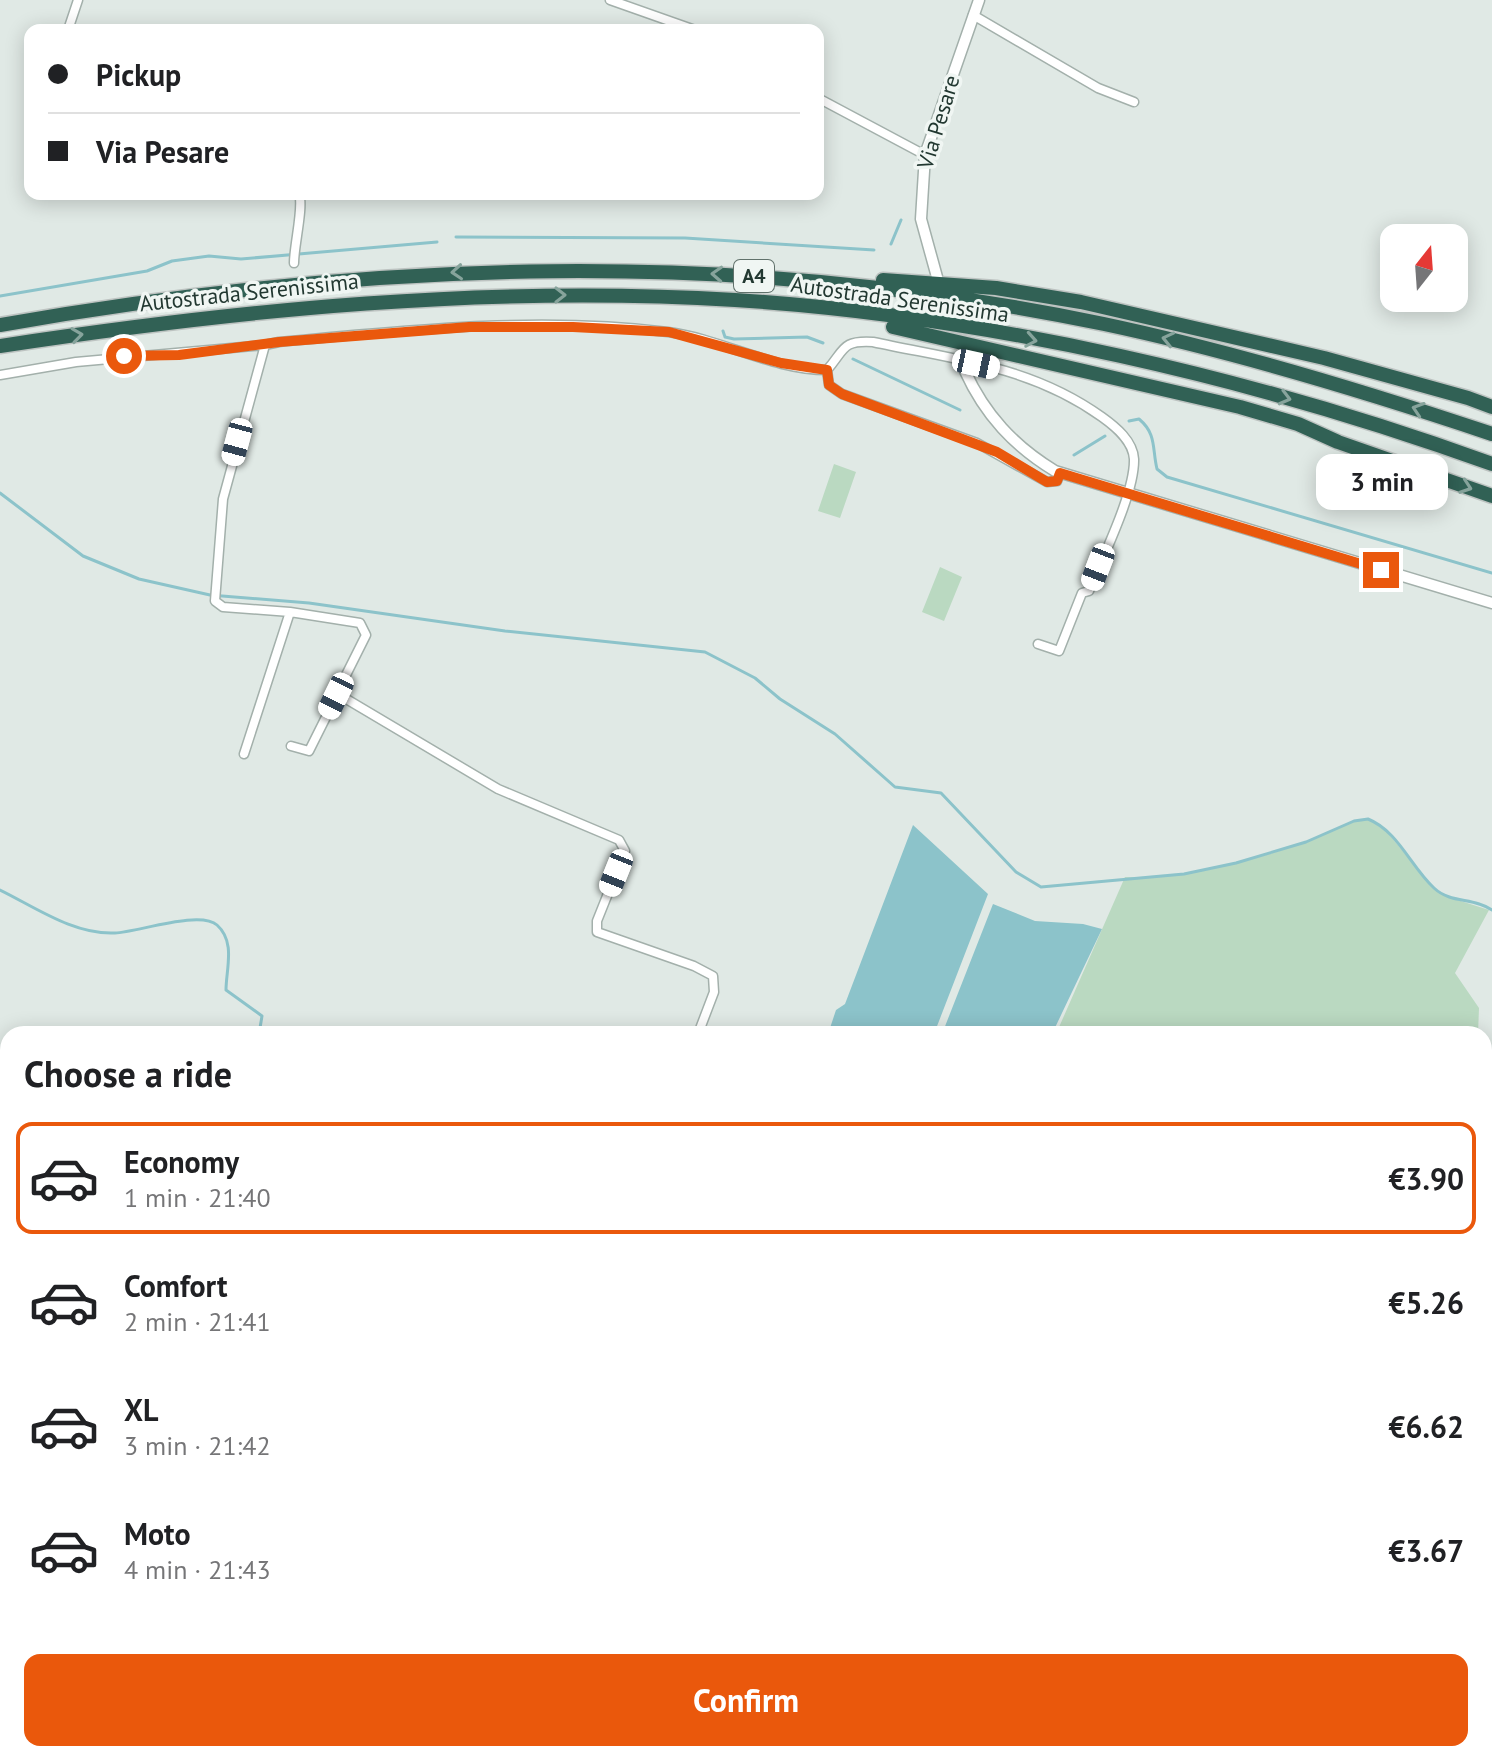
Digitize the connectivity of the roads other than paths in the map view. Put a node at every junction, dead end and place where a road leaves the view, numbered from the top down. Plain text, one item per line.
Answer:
1 (78, 0) edge
2 (610, 0) edge
3 (979, 0) edge
4 (973, 15) junction
5 (70, 24) edge
6 (678, 24) edge
7 (824, 101) edge
8 (1134, 102) dead end
9 (925, 155) junction
10 (300, 200) edge
11 (294, 260) dead end
12 (752, 276) junction
13 (937, 277) dead end
14 (788, 305) junction
15 (0, 325) edge
16 (265, 345) junction
17 (0, 346) edge
18 (827, 370) junction
19 (965, 371) tunnel mouth
20 (0, 375) edge
21 (1492, 407) edge
22 (1492, 434) edge
23 (1492, 464) edge
24 (1060, 473) junction
25 (1126, 494) junction
26 (1492, 496) edge
27 (1492, 603) edge
28 (290, 612) junction
29 (1038, 644) dead end
30 (342, 686) junction
31 (291, 746) dead end
32 (244, 754) dead end
33 (701, 1026) edge

1 - 5 street
2 - 6 street
3 - 4 street, Via Pesare
4 - 8 street
4 - 9 street, Via Pesare
7 - 9 street
9 - 13 street, Via Pesare
10 - 11 street
12 -> 15 highway, Autostrada Serenissima / A4
12 - 21 highway
22 -> 12 highway, Autostrada Serenissima / A4
17 -> 14 highway, Autostrada Serenissima / A4
14 -> 23 highway, Autostrada Serenissima / A4
14 -> 26 highway
16 - 18 street
16 - 20 street
16 - 28 street
18 - 24 street
18 - 25 street
19 - 24 street
24 - 25 street
25 - 27 street
25 - 29 street
28 - 30 street
28 - 32 street
30 - 31 street
30 - 33 street

